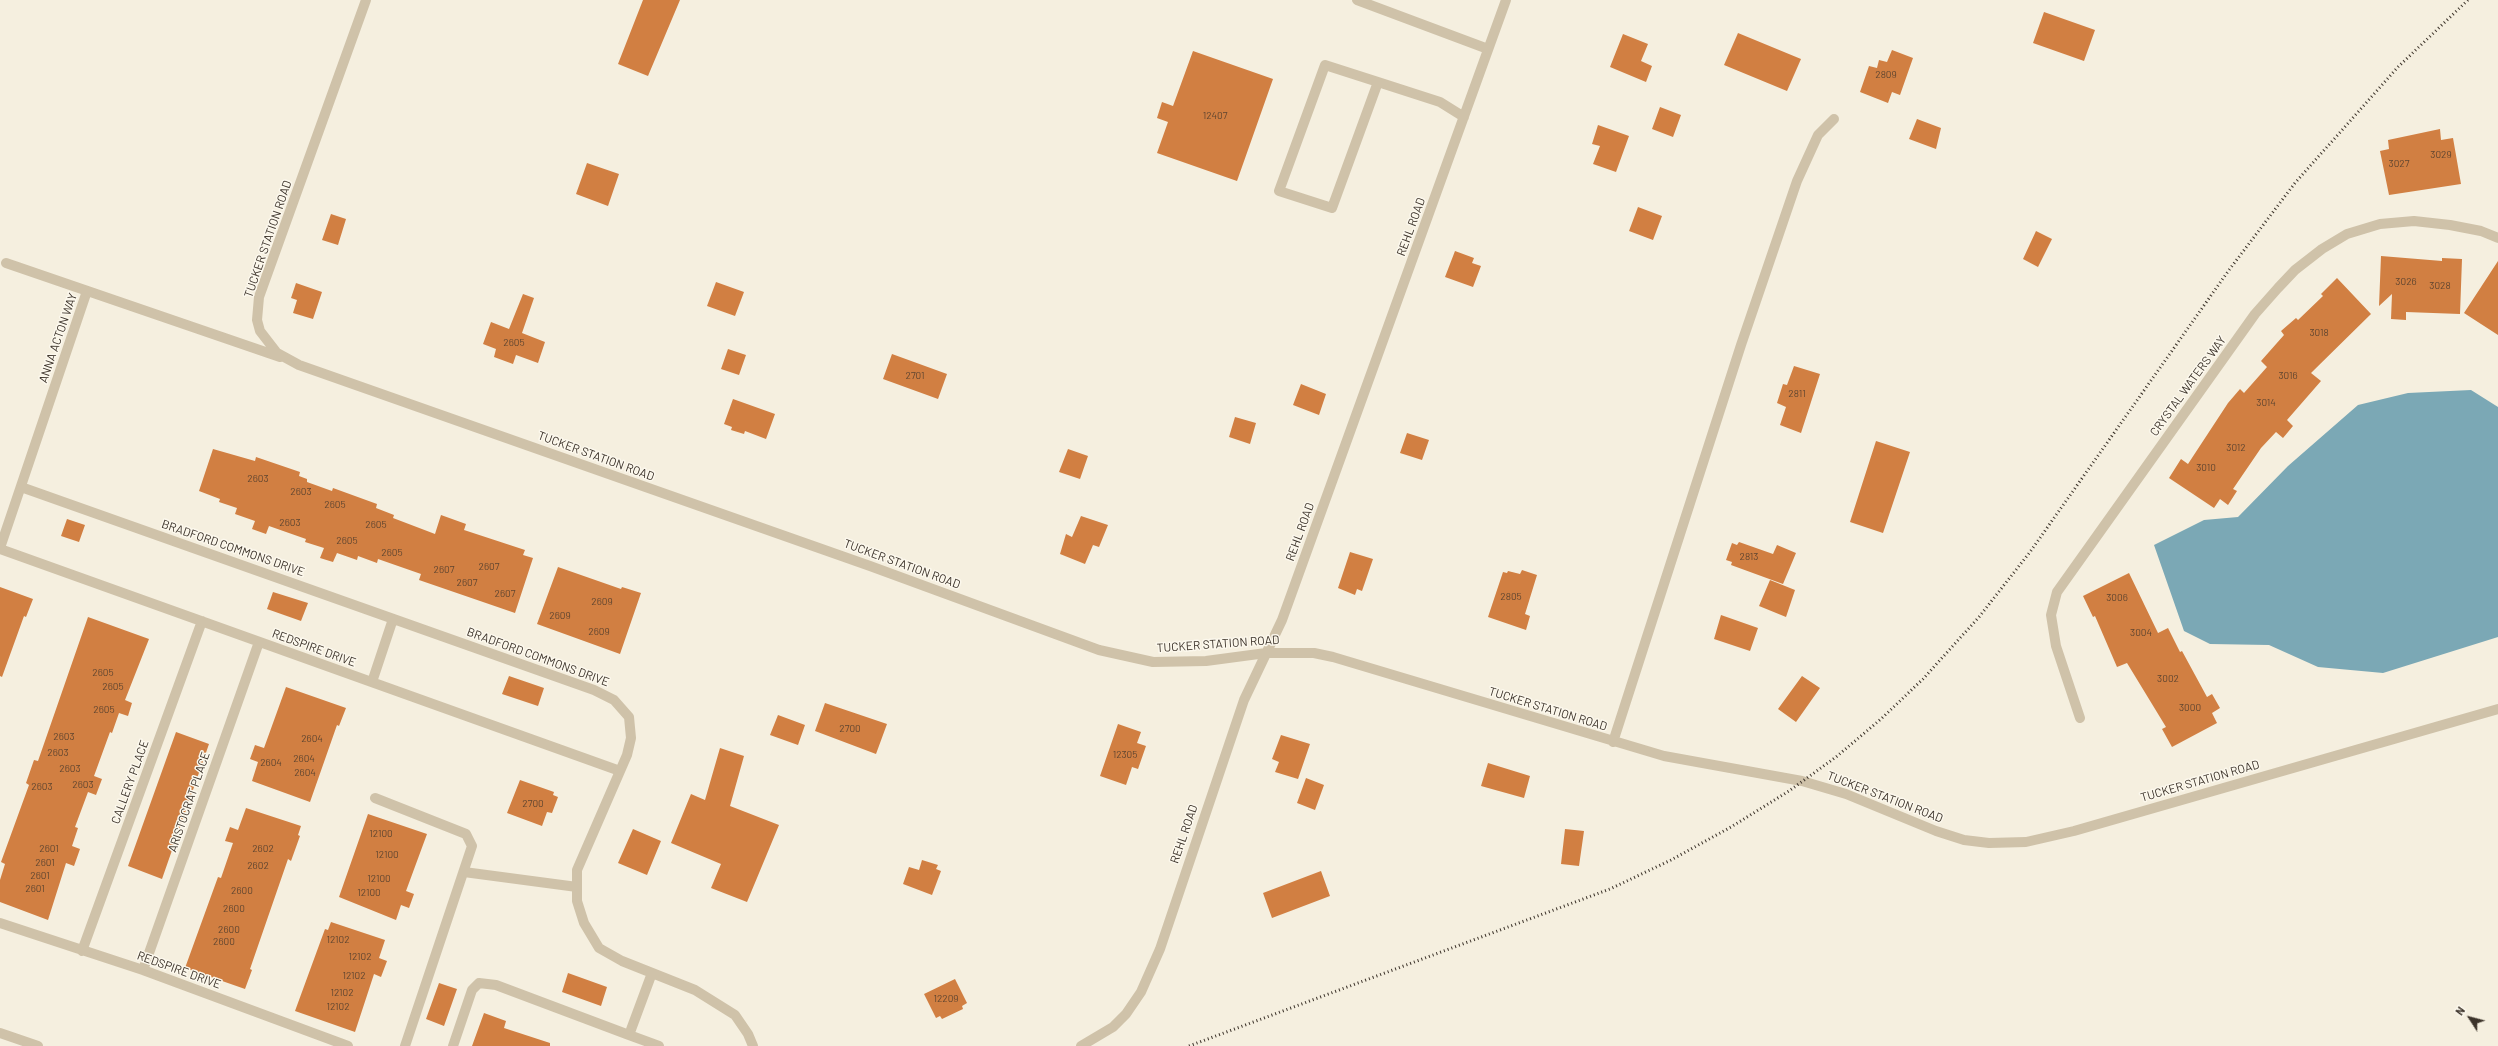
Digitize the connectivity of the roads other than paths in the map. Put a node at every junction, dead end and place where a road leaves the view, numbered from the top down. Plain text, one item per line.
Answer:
1 (366, 0) edge
2 (1357, 0) edge
3 (1506, 0) edge
4 (1488, 49) junction
5 (1378, 82) junction
6 (1464, 117) junction
7 (1834, 119) dead end
8 (2498, 238) edge
9 (6, 263) dead end
10 (87, 291) junction
11 (288, 360) junction
12 (21, 487) junction
13 (0, 549) edge
14 (393, 618) junction
15 (202, 621) junction
16 (259, 642) junction
17 (1266, 653) junction
18 (372, 682) junction
19 (2498, 709) edge
20 (2080, 718) dead end
21 (1613, 742) junction
22 (620, 771) junction
23 (375, 798) dead end
24 (464, 872) junction
25 (577, 887) junction
26 (0, 923) edge
27 (82, 951) junction
28 (143, 970) junction
29 (652, 973) junction
30 (0, 1033) edge
31 (629, 1035) junction
32 (38, 1046) edge
33 (348, 1046) edge
34 (405, 1046) edge
35 (453, 1046) edge
36 (659, 1046) edge
37 (753, 1046) edge
38 (1081, 1046) edge

1 - 11 street, TUCKER STATION ROAD
2 - 4 street
3 - 4 street, REHL ROAD
4 - 6 street, REHL ROAD
5 - 5 street
5 - 6 street
6 - 17 street, REHL ROAD
7 - 21 street
8 - 20 street, CRYSTAL WATERS WAY
9 - 10 street
10 - 11 street, ANNA ACTON WAY
10 - 12 street, ANNA ACTON WAY
11 - 17 street, TUCKER STATION ROAD
12 - 13 street, ANNA ACTON WAY
12 - 14 street, BRADFORD COMMONS DRIVE
13 - 15 street, REDSPIRE DRIVE
14 - 18 street
14 - 22 street, BRADFORD COMMONS DRIVE
15 - 16 street, REDSPIRE DRIVE
15 - 27 street, CALLERY PLACE
16 - 18 street, REDSPIRE DRIVE
16 - 28 street, ARISTOCRAT PLACE
17 - 21 street, TUCKER STATION ROAD
17 - 38 street, REHL ROAD
18 - 22 street, REDSPIRE DRIVE
19 - 21 street, TUCKER STATION ROAD
22 - 25 street, BRADFORD COMMONS DRIVE
23 - 24 street
24 - 25 street
24 - 34 street
25 - 29 street, BRADFORD COMMONS DRIVE
26 - 27 street, REDSPIRE DRIVE
27 - 28 street, REDSPIRE DRIVE
28 - 33 street, REDSPIRE DRIVE
29 - 31 street
29 - 37 street, BRADFORD COMMONS DRIVE
30 - 32 street
31 - 35 street
31 - 36 street

